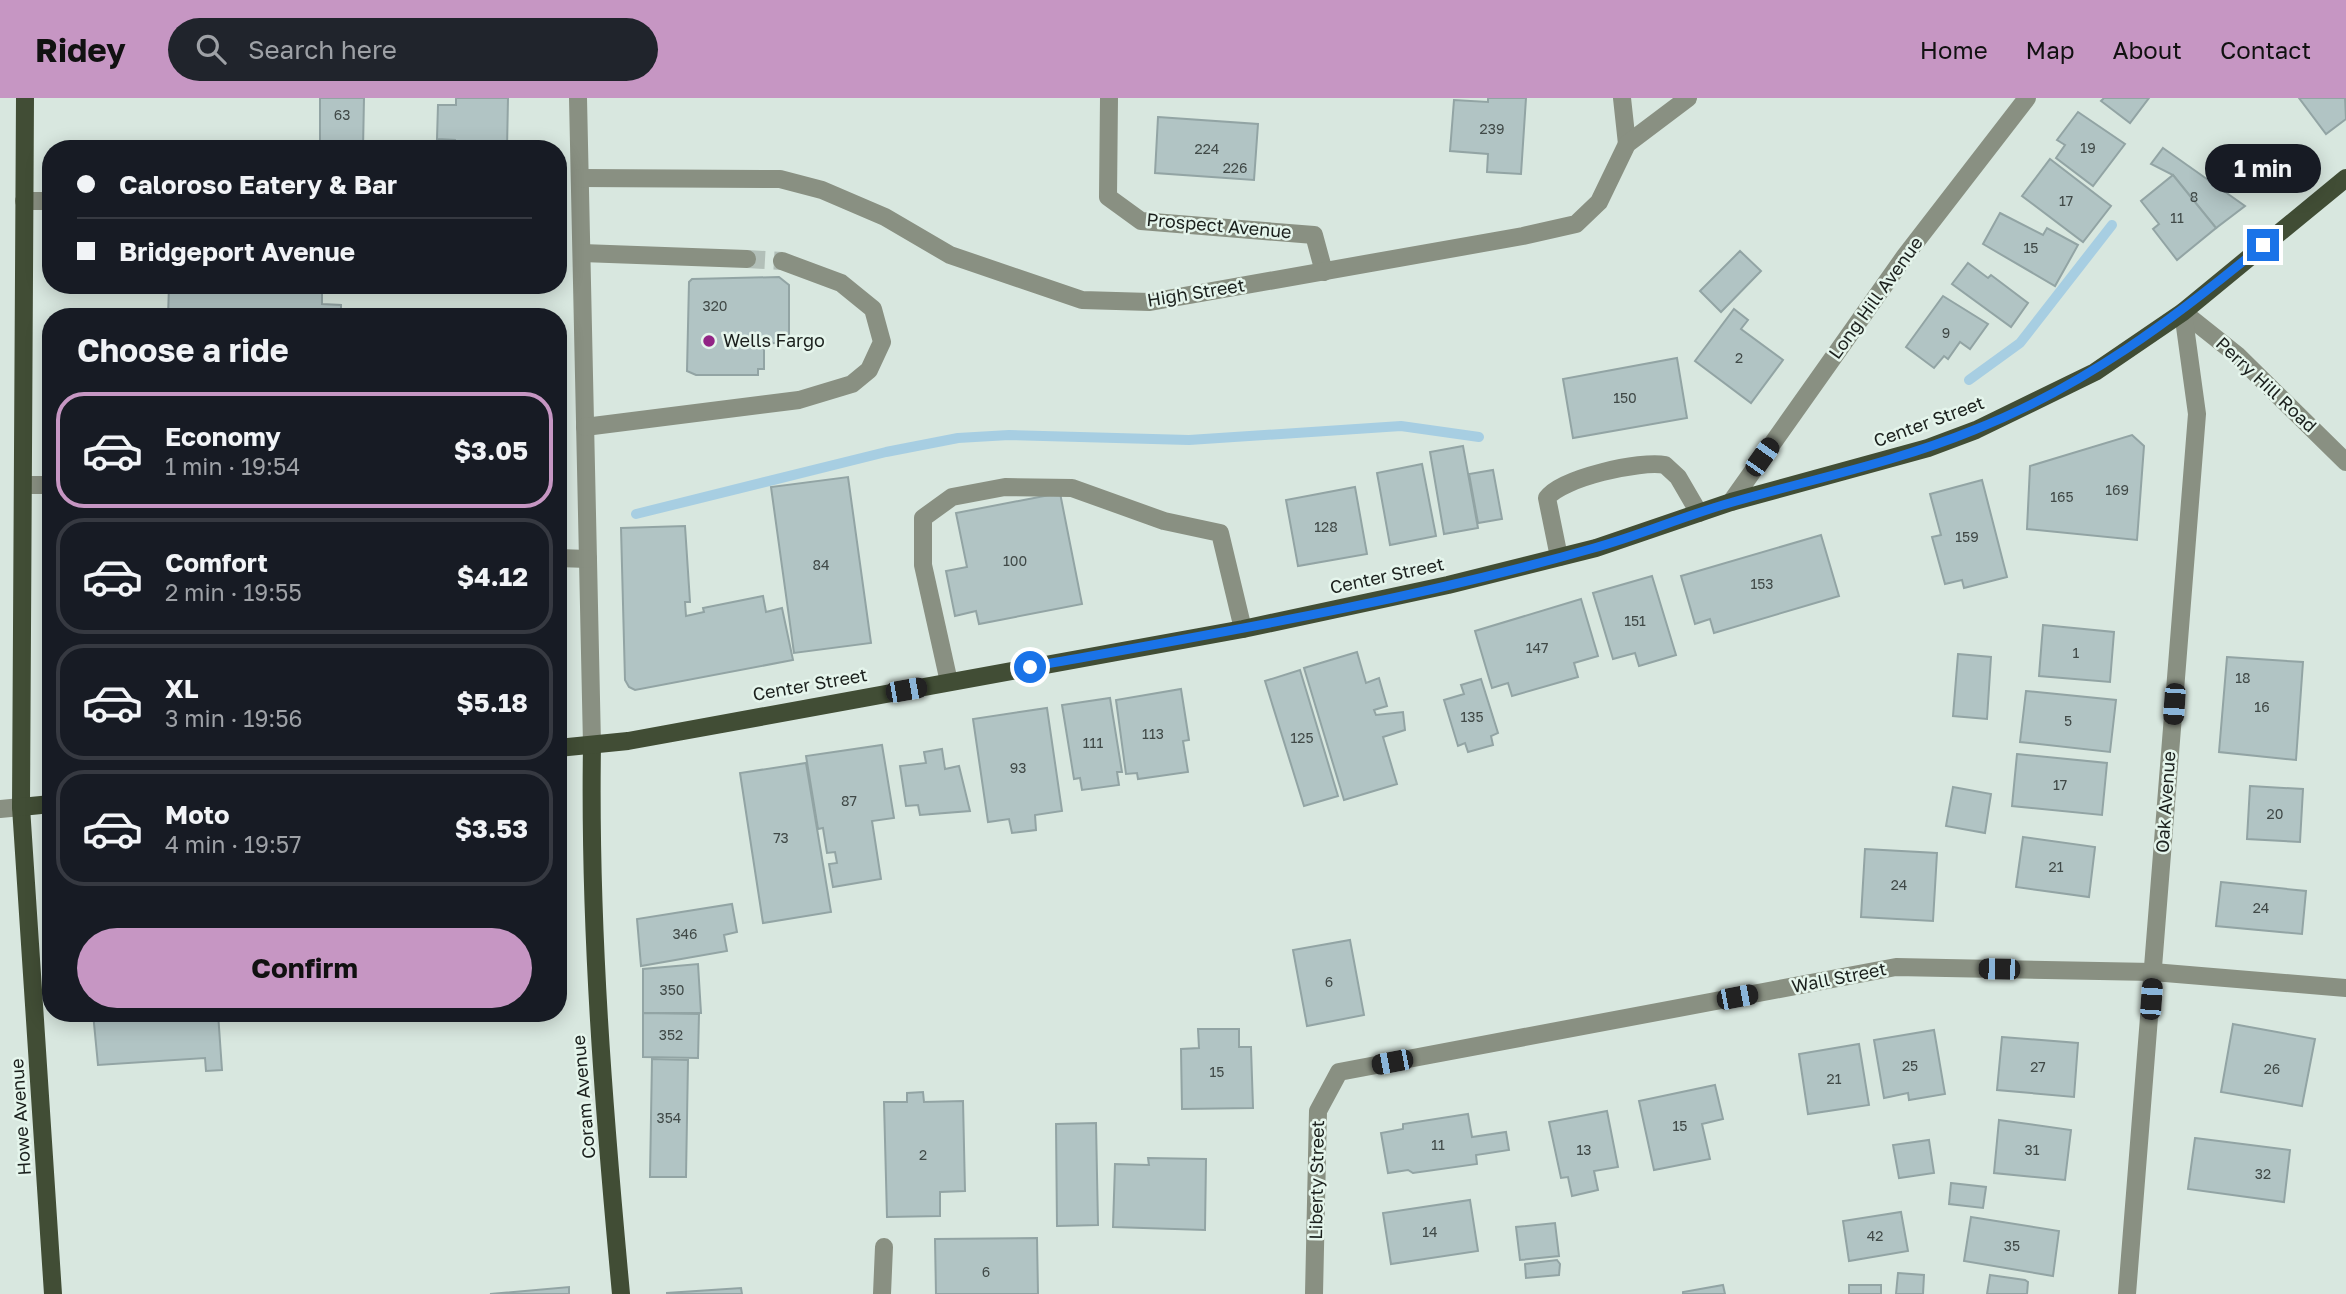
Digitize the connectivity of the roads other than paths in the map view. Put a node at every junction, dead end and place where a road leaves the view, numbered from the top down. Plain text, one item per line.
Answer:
1 (25, 98) edge
2 (579, 98) edge
3 (1109, 98) edge
4 (1622, 98) edge
5 (1688, 98) edge
6 (2027, 98) edge
7 (1627, 144) junction
8 (580, 178) junction
9 (2346, 178) edge
10 (24, 201) junction
11 (42, 201) edge
12 (582, 253) junction
13 (747, 259) tunnel mouth
14 (782, 261) tunnel mouth
15 (1324, 272) junction
16 (2183, 312) junction
17 (585, 427) junction
18 (2346, 462) edge
19 (23, 485) junction
20 (42, 485) edge
21 (1731, 502) junction
22 (1699, 513) junction
23 (1559, 557) junction
24 (567, 558) edge
25 (588, 559) junction
26 (1243, 629) junction
27 (949, 682) junction
28 (592, 745) junction
29 (567, 747) edge
30 (42, 805) edge
31 (21, 807) junction
32 (0, 808) edge
33 (2153, 972) junction
34 (2346, 988) edge
35 (1339, 1072) joint
36 (884, 1247) dead end
37 (49, 1292) edge
38 (621, 1294) edge
39 (882, 1294) edge
40 (1314, 1294) edge
41 (2127, 1294) edge

1 - 10 main road, Howe Avenue
2 - 8 street, Coram Avenue
3 - 15 street, Prospect Avenue
4 - 7 street
5 - 7 street, High Street
6 - 21 street, Long Hill Avenue
7 - 15 street, High Street
8 - 12 street, Coram Avenue
8 - 15 street, High Street
9 - 16 main road, Center Street
10 - 11 street
10 - 19 main road, Howe Avenue
12 - 13 street
12 - 17 street, Coram Avenue
14 - 17 street
16 - 18 street, Perry Hill Road
16 - 21 main road, Center Street
16 - 33 street, Oak Avenue
17 - 25 street, Coram Avenue
19 - 20 street
19 - 31 main road, Howe Avenue
21 - 22 main road, Center Street
22 - 23 main road, Center Street
22 - 23 street
23 - 26 main road, Center Street
24 - 25 street
25 - 28 street, Coram Avenue
26 - 27 main road, Center Street
26 - 27 street
27 - 28 main road, Center Street
28 - 29 main road, Center Street
28 - 38 main road, Coram Avenue
30 - 31 main road
31 - 32 street
31 - 37 main road, Howe Avenue
33 - 34 street, Wall Street
33 - 35 street, Wall Street
33 - 41 street, Oak Avenue
35 - 40 street, Liberty Street
36 - 39 street

